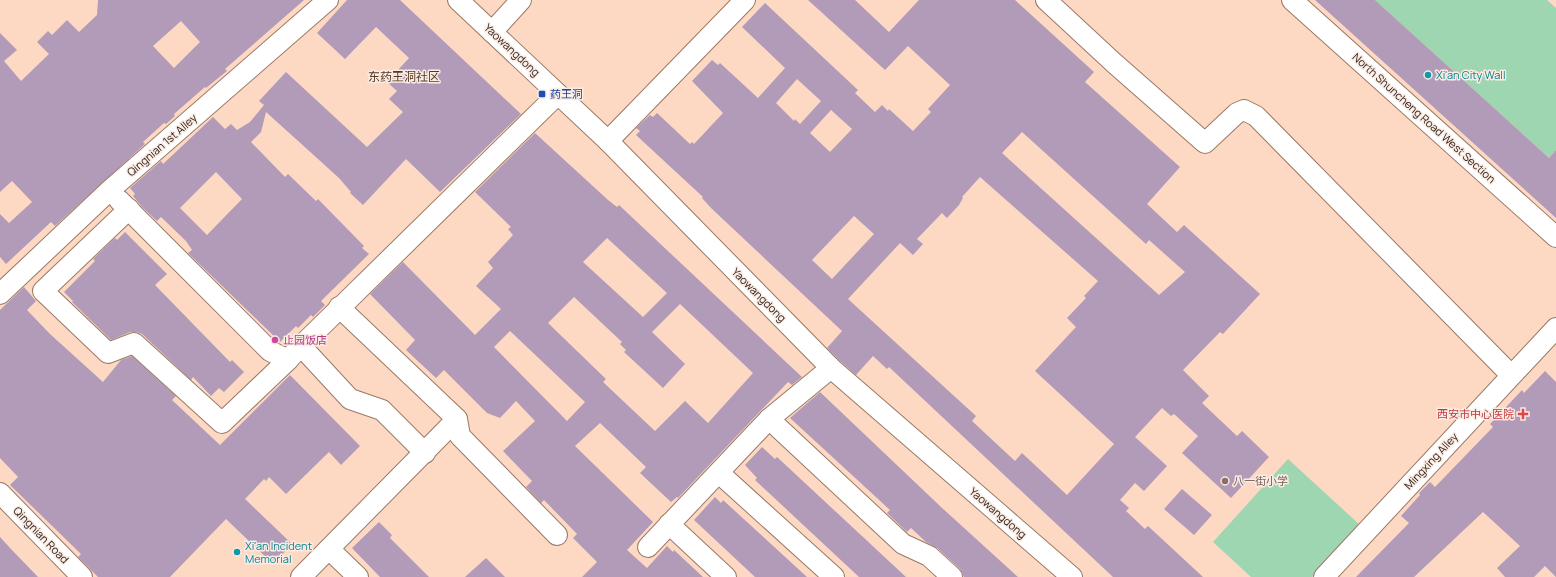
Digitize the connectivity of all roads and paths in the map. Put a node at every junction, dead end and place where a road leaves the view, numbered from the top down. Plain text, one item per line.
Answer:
1 (328, 0) edge
2 (458, 0) edge
3 (520, 0) edge
4 (745, 0) edge
5 (1046, 0) edge
6 (1292, 0) edge
7 (492, 32) junction
8 (558, 94) junction
9 (608, 141) junction
10 (110, 190) junction
11 (128, 209) junction
12 (1556, 237) edge
13 (0, 294) edge
14 (339, 307) junction
15 (1556, 328) edge
16 (294, 353) junction
17 (831, 368) junction
18 (1511, 374) junction
19 (457, 419) junction
20 (770, 420) junction
21 (425, 453) junction
22 (719, 473) junction
23 (0, 493) edge
24 (669, 524) junction
25 (557, 535) dead end
26 (648, 548) dead end
27 (329, 549) junction
28 (82, 577) edge
29 (302, 577) edge
30 (358, 577) edge
31 (726, 577) edge
32 (834, 577) edge
33 (952, 577) edge
34 (1072, 577) edge
35 (1324, 577) edge

1 - 10 street, Qingnian 1st Alley
2 - 7 street, Yaowangdong
3 - 7 street
4 - 9 street
5 - 18 street
6 - 12 street, North Shuncheng Road West Section
7 - 8 street, Yaowangdong
8 - 9 street, Yaowangdong
8 - 14 street
9 - 17 street, Yaowangdong
10 - 11 street
10 - 13 street, Qingnian 1st Alley
11 - 16 street
11 - 16 street
14 - 16 street
14 - 19 street
15 - 18 street, Mingxing Alley
16 - 21 street
17 - 20 street
17 - 34 street, Yaowangdong
18 - 35 street, Mingxing Alley
19 - 21 street
19 - 25 street
20 - 22 street
20 - 33 street
21 - 27 street
22 - 24 street
22 - 32 street
23 - 28 street, Qingnian Road
24 - 26 street
24 - 31 street
27 - 29 street
27 - 30 street

